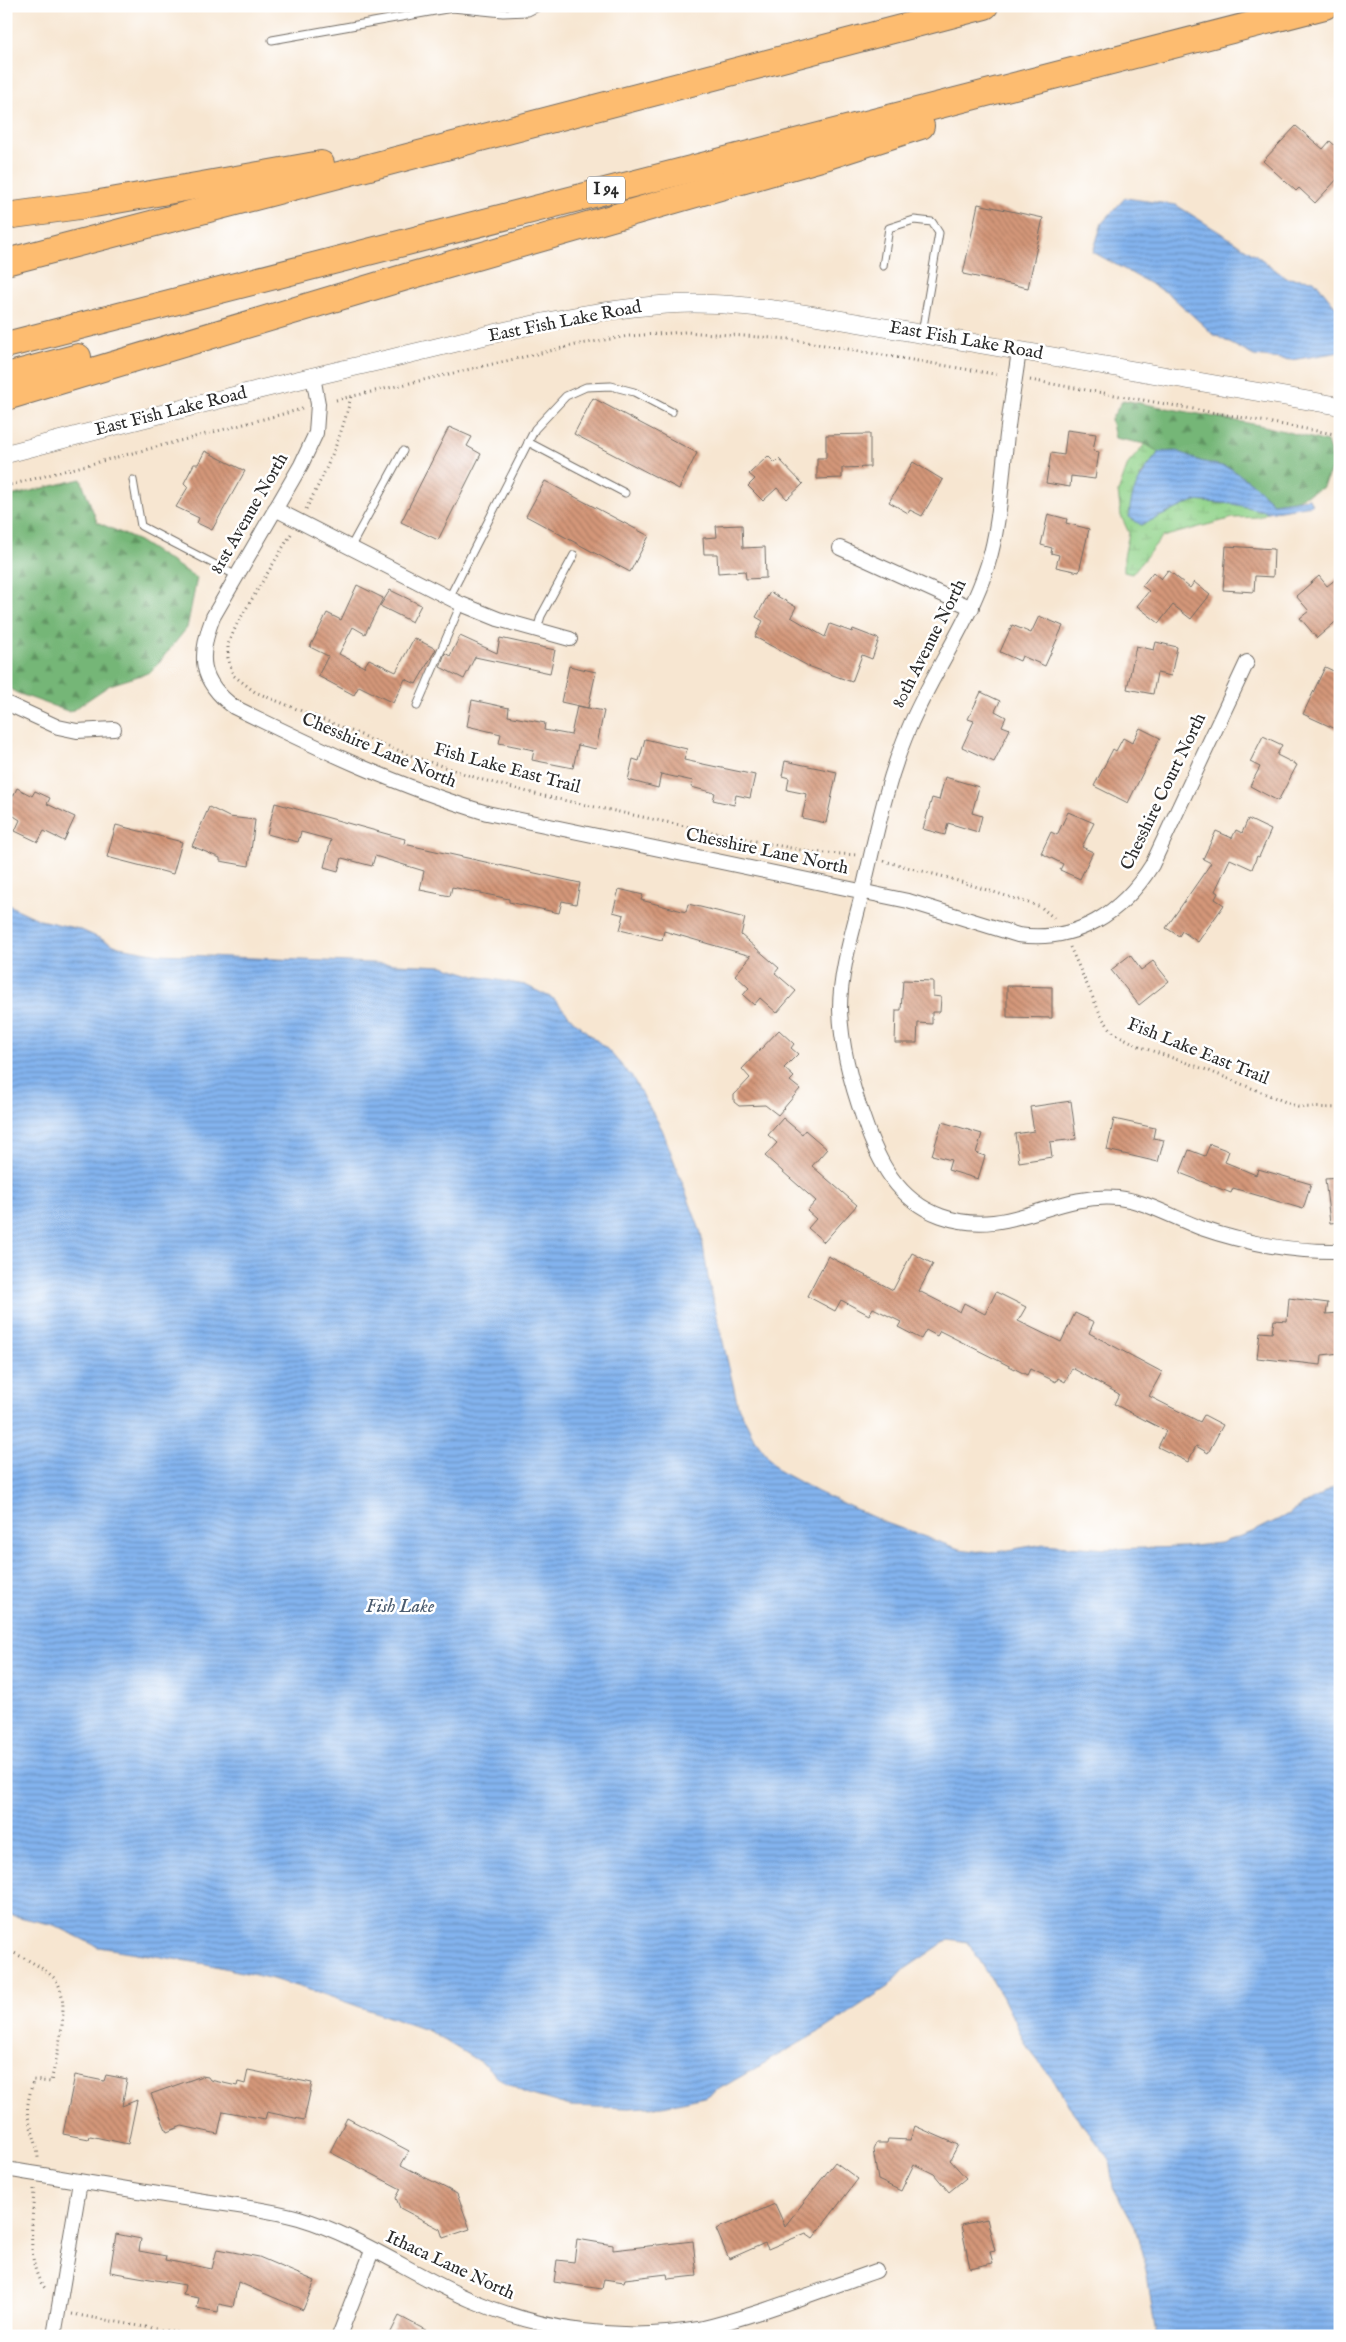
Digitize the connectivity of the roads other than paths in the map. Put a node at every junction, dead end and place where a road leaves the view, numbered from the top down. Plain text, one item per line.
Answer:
1 (540, 6) edge
2 (986, 6) edge
3 (1325, 6) edge
4 (453, 7) edge
5 (1207, 36) junction
6 (272, 40) dead end
7 (499, 132) junction
8 (6, 216) edge
9 (6, 262) edge
10 (883, 266) dead end
11 (251, 324) junction
12 (922, 334) junction
13 (6, 344) edge
14 (1019, 350) junction
15 (6, 376) edge
16 (313, 376) junction
17 (6, 397) edge
18 (1340, 406) edge
19 (672, 412) dead end
20 (528, 442) junction
21 (403, 451) dead end
22 (6, 454) edge
23 (133, 480) dead end
24 (625, 493) dead end
25 (275, 509) junction
26 (350, 548) junction
27 (840, 548) dead end
28 (574, 555) dead end
29 (238, 576) junction
30 (455, 601) junction
31 (972, 608) junction
32 (537, 631) junction
33 (570, 639) dead end
34 (1247, 662) dead end
35 (204, 668) joint
36 (6, 703) edge
37 (417, 706) dead end
38 (114, 729) dead end
39 (863, 891) junction
40 (1340, 1251) edge
41 (6, 2169) edge
42 (80, 2182) junction
43 (372, 2251) junction
44 (876, 2271) dead end
45 (54, 2336) edge
46 (339, 2336) edge

1 - 4 lane
2 - 7 highway
3 - 5 highway, I 94
4 - 6 lane
5 - 11 highway
5 - 13 highway, I 94
7 - 8 highway
7 - 9 highway
10 - 12 lane
11 - 15 highway
11 - 17 highway
12 - 14 street, East Fish Lake Road
12 - 16 street, East Fish Lake Road
14 - 18 street, East Fish Lake Road
14 - 31 street, 80th Avenue North
16 - 22 street, East Fish Lake Road
16 - 25 street, 81st Avenue North
19 - 20 lane
20 - 24 lane
20 - 30 lane
21 - 26 lane
23 - 29 lane
25 - 26 street
25 - 29 street, 81st Avenue North
26 - 30 street
27 - 31 street
28 - 32 lane
29 - 35 street, 81st Avenue North
30 - 32 street
30 - 37 lane
31 - 39 street, 80th Avenue North
32 - 33 street
34 - 39 street, Chesshire Court North
35 - 39 street, Chesshire Lane North
36 - 38 street
39 - 40 street, Chesshire Lane North
41 - 42 street, Ithaca Lane North
42 - 43 street, Ithaca Lane North
42 - 45 street
43 - 44 street, Ithaca Lane North
43 - 46 street

